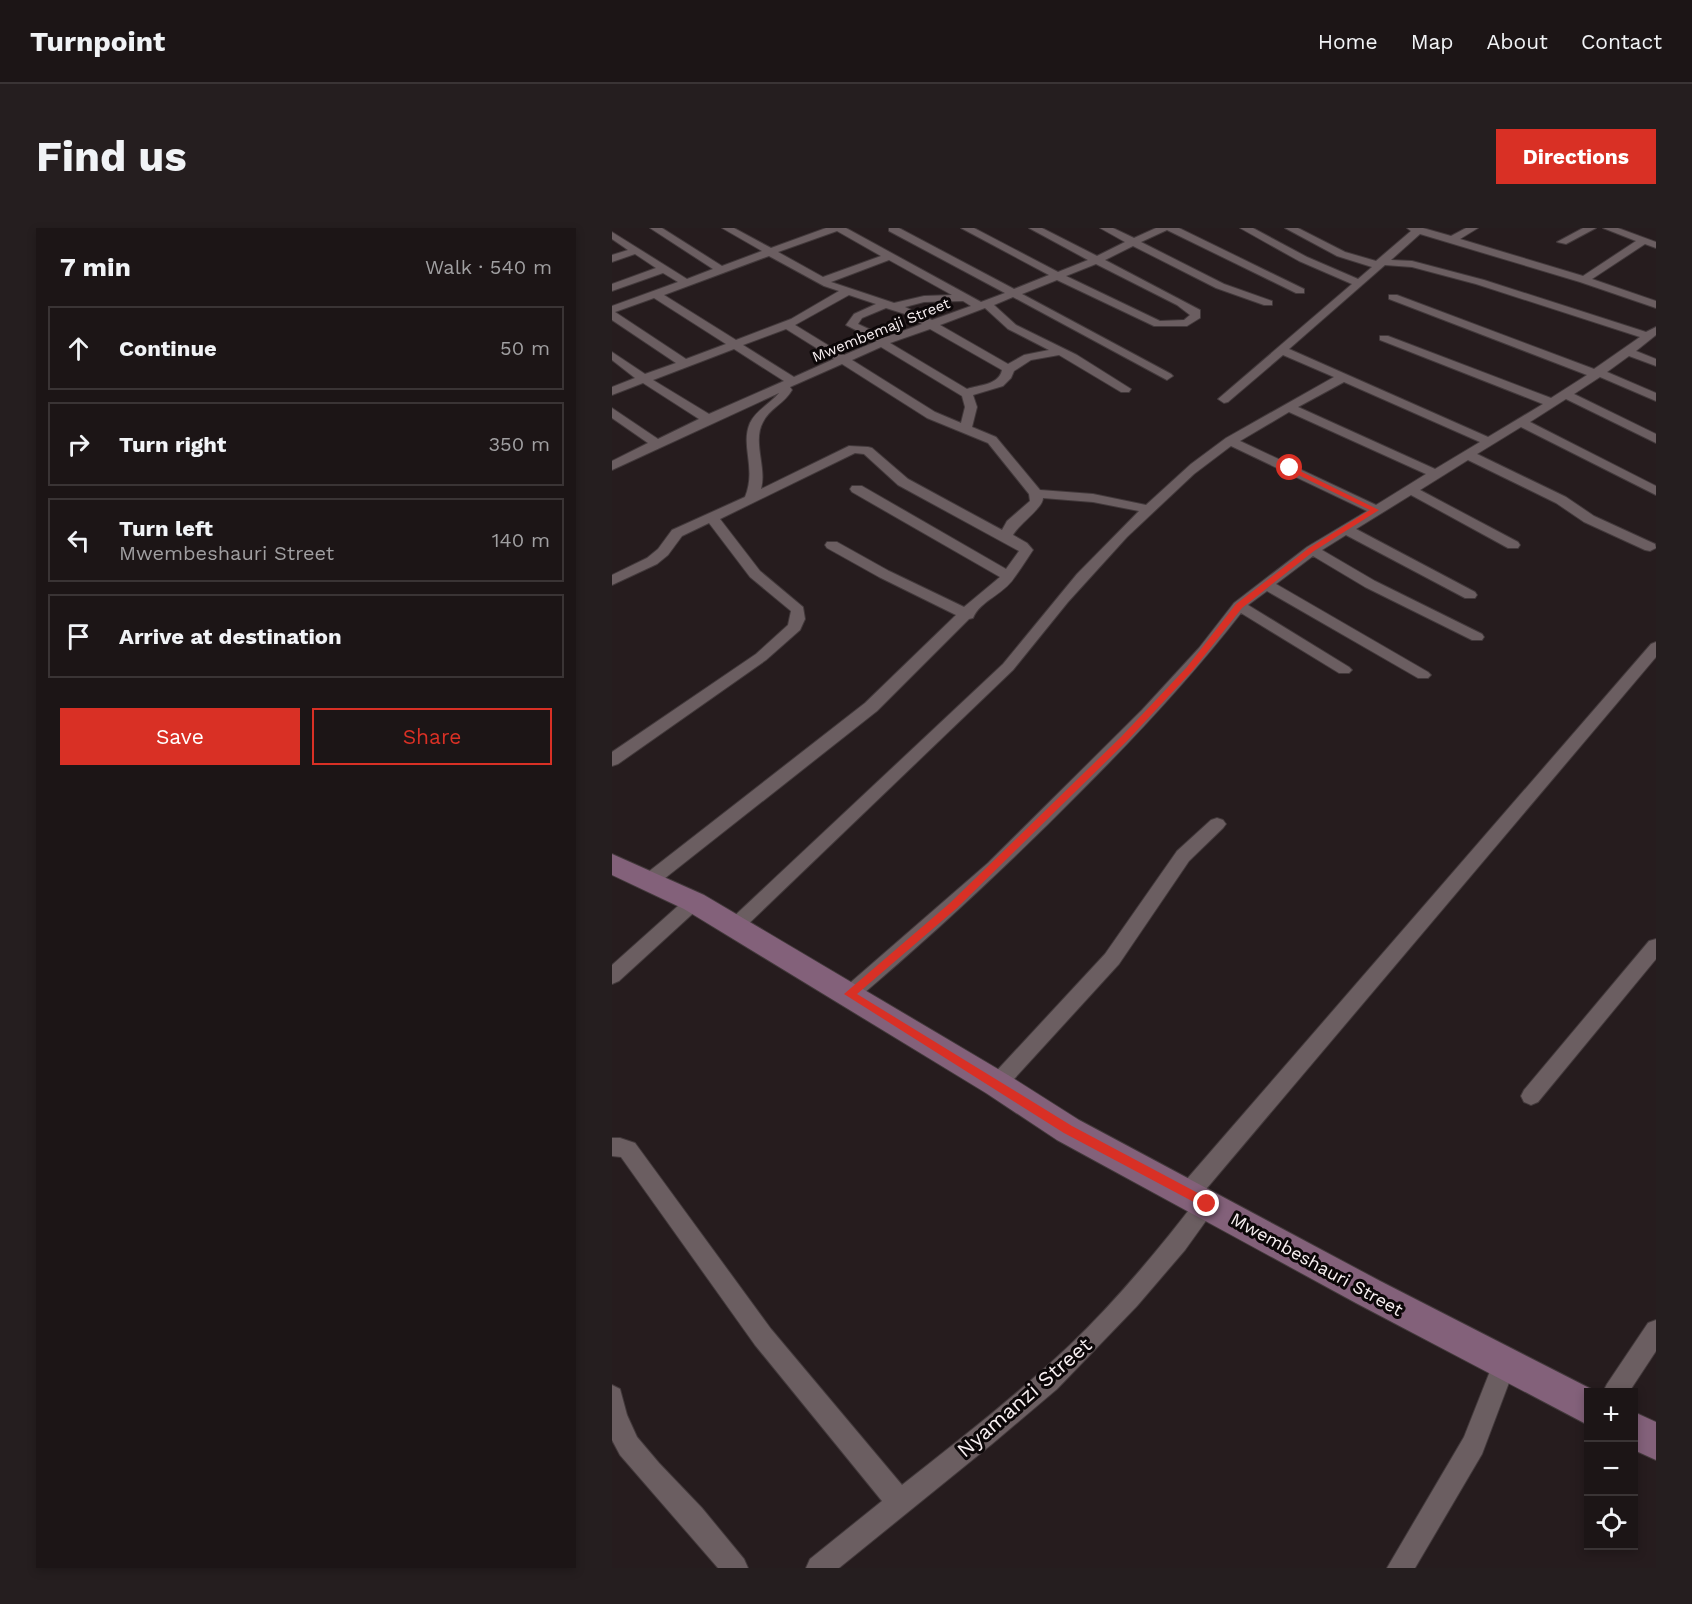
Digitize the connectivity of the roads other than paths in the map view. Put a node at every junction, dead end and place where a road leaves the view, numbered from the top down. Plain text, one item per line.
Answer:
1 (655, 228) edge
2 (727, 228) edge
3 (835, 228) edge
4 (839, 228) edge
5 (966, 228) edge
6 (1034, 228) edge
7 (1105, 228) edge
8 (1164, 228) edge
9 (1172, 228) edge
10 (1245, 228) edge
11 (1290, 228) edge
12 (1473, 228) edge
13 (1591, 228) edge
14 (1608, 228) edge
15 (893, 229) edge
16 (1415, 230) edge
17 (614, 238) edge
18 (1450, 241) junction
19 (1642, 241) junction
20 (1133, 242) junction
21 (1562, 242) dead end
22 (1656, 245) edge
23 (634, 251) junction
24 (768, 251) junction
25 (890, 256) junction
26 (612, 259) edge
27 (1096, 260) junction
28 (1380, 264) junction
29 (663, 269) junction
30 (720, 269) junction
31 (1056, 275) junction
32 (1584, 280) junction
33 (823, 281) junction
34 (685, 282) junction
35 (1359, 283) junction
36 (612, 288) edge
37 (1300, 291) dead end
38 (846, 292) junction
39 (1012, 293) junction
40 (655, 294) junction
41 (1393, 297) dead end
42 (965, 298) junction
43 (1268, 303) dead end
44 (891, 305) junction
45 (984, 305) junction
46 (1656, 305) edge
47 (612, 313) edge
48 (930, 323) junction
49 (787, 325) junction
50 (1652, 333) edge
51 (1384, 338) dead end
52 (884, 342) junction
53 (734, 344) junction
54 (1282, 350) junction
55 (1060, 351) junction
56 (1628, 352) junction
57 (612, 355) edge
58 (843, 361) junction
59 (684, 363) junction
60 (1656, 363) edge
61 (1008, 369) junction
62 (1597, 373) junction
63 (1167, 376) dead end
64 (1344, 377) junction
65 (642, 378) junction
66 (790, 384) junction
67 (1125, 389) dead end
68 (612, 391) edge
69 (967, 394) junction
70 (1656, 397) edge
71 (1224, 399) dead end
72 (1558, 399) junction
73 (1289, 408) junction
74 (612, 412) edge
75 (709, 419) junction
76 (1520, 422) junction
77 (965, 429) junction
78 (1656, 439) edge
79 (1230, 441) junction
80 (1488, 441) junction
81 (657, 444) junction
82 (1467, 454) junction
83 (612, 465) edge
84 (1436, 474) junction
85 (857, 489) dead end
86 (1411, 490) junction
87 (1656, 490) edge
88 (1036, 494) junction
89 (751, 499) junction
90 (1148, 509) junction
91 (1376, 510) junction
92 (712, 517) junction
93 (1346, 529) junction
94 (1005, 537) junction
95 (832, 545) dead end
96 (1513, 545) dead end
97 (1650, 547) dead end
98 (1312, 550) junction
99 (612, 562) edge
100 (627, 573) junction
101 (1009, 576) junction
102 (612, 581) edge
103 (1265, 584) junction
104 (1470, 595) dead end
105 (1239, 606) junction
106 (968, 615) junction
107 (1477, 637) dead end
108 (1656, 647) edge
109 (1344, 670) dead end
110 (1423, 675) dead end
111 (612, 760) edge
112 (1217, 824) dead end
113 (612, 864) edge
114 (649, 881) junction
115 (694, 902) junction
116 (735, 926) junction
117 (1656, 946) edge
118 (612, 976) edge
119 (850, 994) junction
120 (997, 1084) junction
121 (1531, 1096) dead end
122 (612, 1147) edge
123 (1198, 1199) junction
124 (1656, 1331) edge
125 (1504, 1364) junction
126 (1618, 1388) edge
127 (612, 1396) edge
128 (1584, 1405) edge
129 (1638, 1432) edge
130 (1656, 1443) edge
131 (900, 1503) junction
132 (735, 1568) edge
133 (819, 1568) edge
134 (1400, 1568) edge

1 - 30 street
2 - 24 street
3 - 24 street
4 - 25 street
5 - 31 street
6 - 27 street
7 - 20 street
8 - 20 street, Mwembemaji Street
9 - 37 street
10 - 35 street
11 - 28 street
12 - 18 street
13 - 21 street
14 - 19 street
15 - 39 street
16 - 18 street
16 - 28 street
17 - 23 street
18 - 32 street
19 - 22 street
19 - 32 street
20 - 27 street, Mwembemaji Street
20 - 43 street
23 - 26 street
23 - 29 street
24 - 30 street
24 - 33 street
25 - 33 street
25 - 42 street
27 - 31 street, Mwembemaji Street
27 - 31 street
28 - 35 street
28 - 50 street
29 - 34 street
29 - 36 street
30 - 34 street
31 - 39 street, Mwembemaji Street
32 - 46 street
33 - 38 street
34 - 40 street
35 - 54 street
38 - 44 street
38 - 49 street
39 - 45 street, Mwembemaji Street
39 - 63 street
40 - 47 street
40 - 53 street
41 - 62 street
42 - 44 street
42 - 45 street
44 - 48 street
44 - 52 street
45 - 48 street, Mwembemaji Street
45 - 55 street
47 - 59 street
48 - 52 street, Mwembemaji Street
48 - 61 street
49 - 53 street
49 - 58 street
50 - 56 street
51 - 72 street
52 - 58 street, Mwembemaji Street
52 - 69 street
53 - 59 street
53 - 66 street
54 - 64 street
54 - 71 street
55 - 61 street
55 - 67 street
56 - 60 street
56 - 62 street
57 - 65 street
58 - 66 street, Mwembemaji Street
58 - 77 street
59 - 65 street
61 - 69 street
62 - 70 street
62 - 72 street
64 - 73 street
64 - 80 street
65 - 68 street
65 - 75 street
66 - 75 street, Mwembemaji Street
66 - 89 street
69 - 77 street
72 - 76 street
72 - 78 street
73 - 79 street
73 - 84 street
74 - 81 street
75 - 81 street, Mwembemaji Street
76 - 80 street
76 - 87 street
77 - 88 street
79 - 90 street
79 - 91 street
80 - 82 street
81 - 83 street, Mwembemaji Street
82 - 84 street
82 - 97 street
84 - 86 street
85 - 101 street
86 - 91 street
86 - 96 street
88 - 90 street
88 - 94 street
89 - 92 street
89 - 94 street
90 - 116 street
91 - 93 street
92 - 100 street
92 - 111 street
93 - 98 street
93 - 104 street
94 - 101 street
95 - 106 street
98 - 103 street
98 - 107 street
99 - 100 street
100 - 102 street
101 - 106 street
103 - 105 street
103 - 110 street
105 - 109 street
105 - 119 street
106 - 114 street
108 - 123 street, Nyamanzi Street
112 - 120 street
113 - 114 street, Mwembeshauri Street
114 - 115 street, Mwembeshauri Street
115 - 116 street, Mwembeshauri Street
115 - 118 street
116 - 119 street, Mwembeshauri Street
117 - 121 street
119 - 120 street, Mwembeshauri Street
120 - 123 street, Mwembeshauri Street
122 - 131 street
123 - 125 street, Mwembeshauri Street
123 - 131 street, Nyamanzi Street
124 - 126 street
125 - 128 street, Mwembeshauri Street
125 - 134 street
127 - 132 street
129 - 130 street
131 - 133 street, Nyamanzi Street

